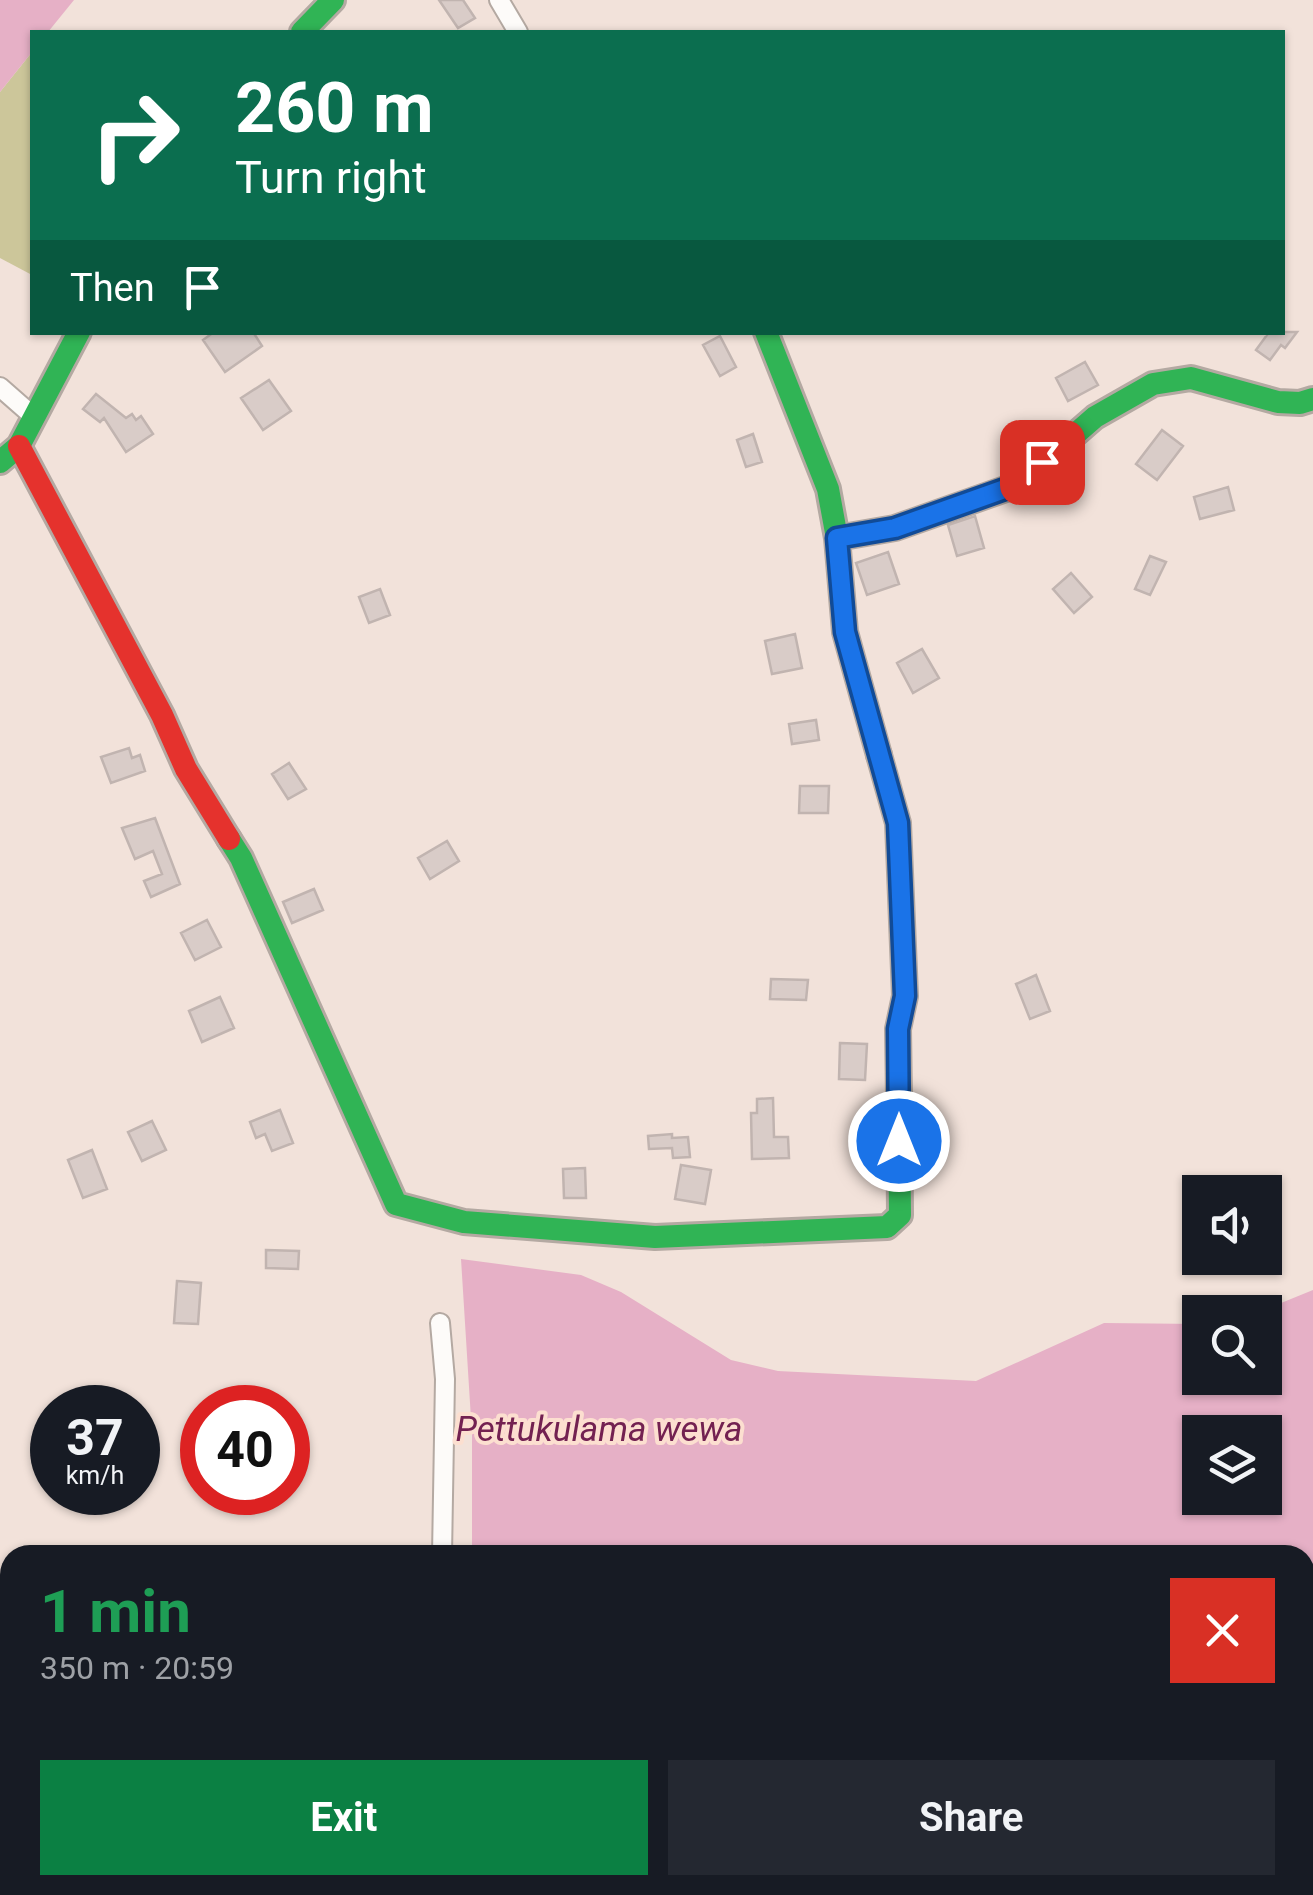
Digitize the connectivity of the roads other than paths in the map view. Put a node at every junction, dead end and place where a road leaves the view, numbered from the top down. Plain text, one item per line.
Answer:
1 (333, 0) edge
2 (498, 0) edge
3 (304, 30) edge
4 (517, 30) edge
5 (78, 335) edge
6 (767, 335) edge
7 (0, 387) edge
8 (1313, 399) edge
9 (33, 416) junction
10 (19, 446) junction
11 (0, 462) edge
12 (837, 538) junction
13 (440, 1322) dead end
14 (442, 1545) edge

1 - 3 street
2 - 4 street
5 - 9 street
6 - 12 street
7 - 9 street
8 - 12 street
9 - 10 street
10 - 11 street
10 - 12 street
13 - 14 street

